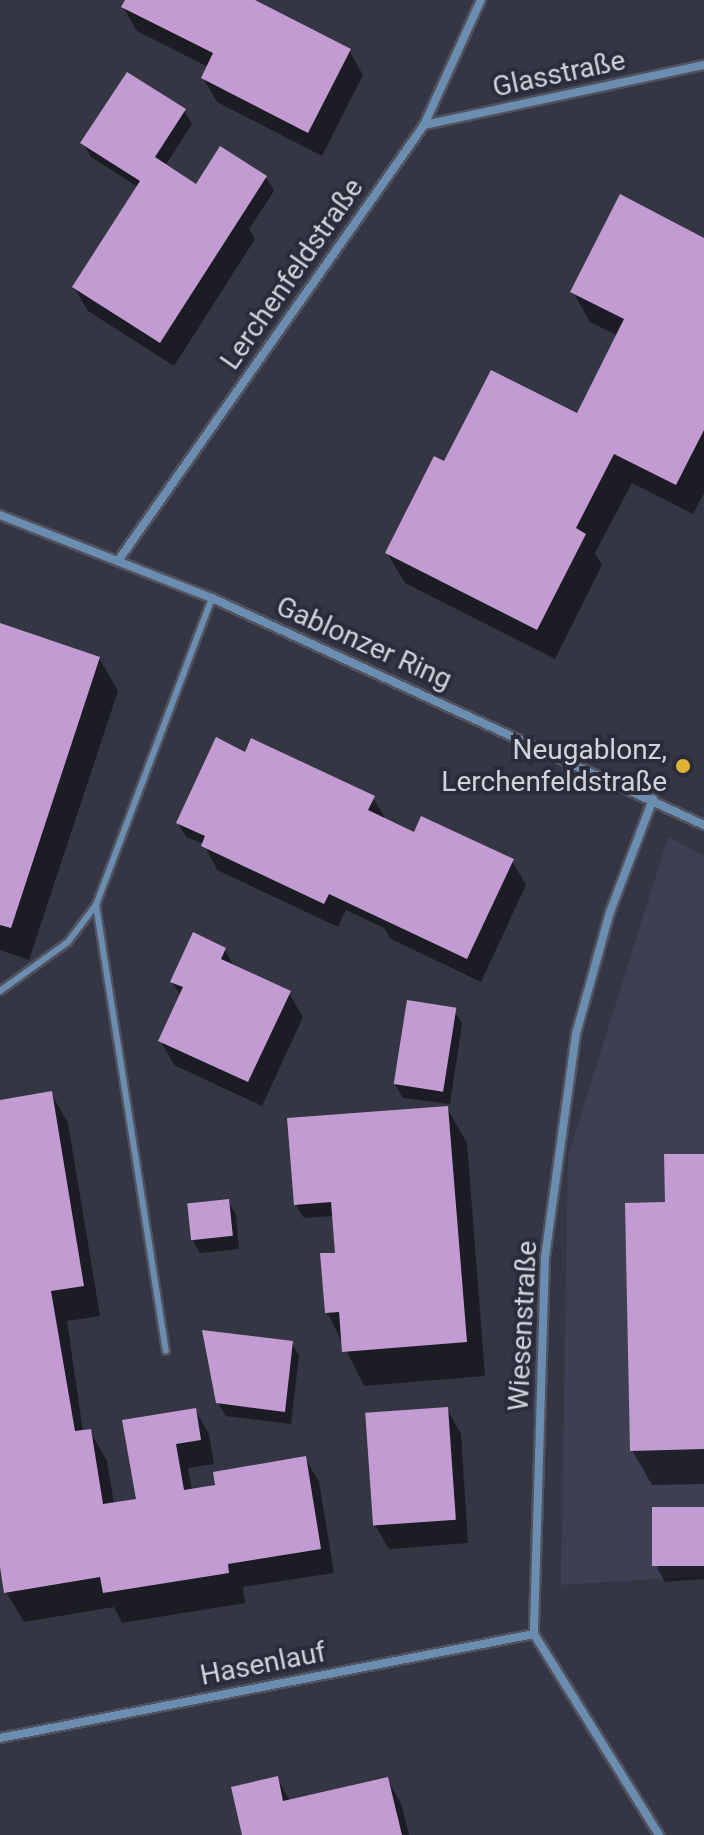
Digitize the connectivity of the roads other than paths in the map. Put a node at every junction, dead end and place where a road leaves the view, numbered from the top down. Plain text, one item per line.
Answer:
1 (481, 0) edge
2 (704, 65) edge
3 (424, 125) junction
4 (0, 515) edge
5 (118, 561) junction
6 (212, 598) junction
7 (653, 799) junction
8 (704, 825) edge
9 (96, 905) junction
10 (0, 991) edge
11 (166, 1351) dead end
12 (534, 1634) junction
13 (0, 1738) edge
14 (659, 1835) edge

1 - 3 street, Lerchenfeldstraße
2 - 3 street, Glasstraße
3 - 5 street, Lerchenfeldstraße
4 - 5 street, Gablonzer Ring
5 - 6 street, Gablonzer Ring
6 - 7 street, Gablonzer Ring
6 - 9 lane
7 - 8 street, Gablonzer Ring
7 - 12 street, Wiesenstraße
9 - 10 lane
9 - 11 lane
12 - 13 street, Hasenlauf
12 - 14 street

